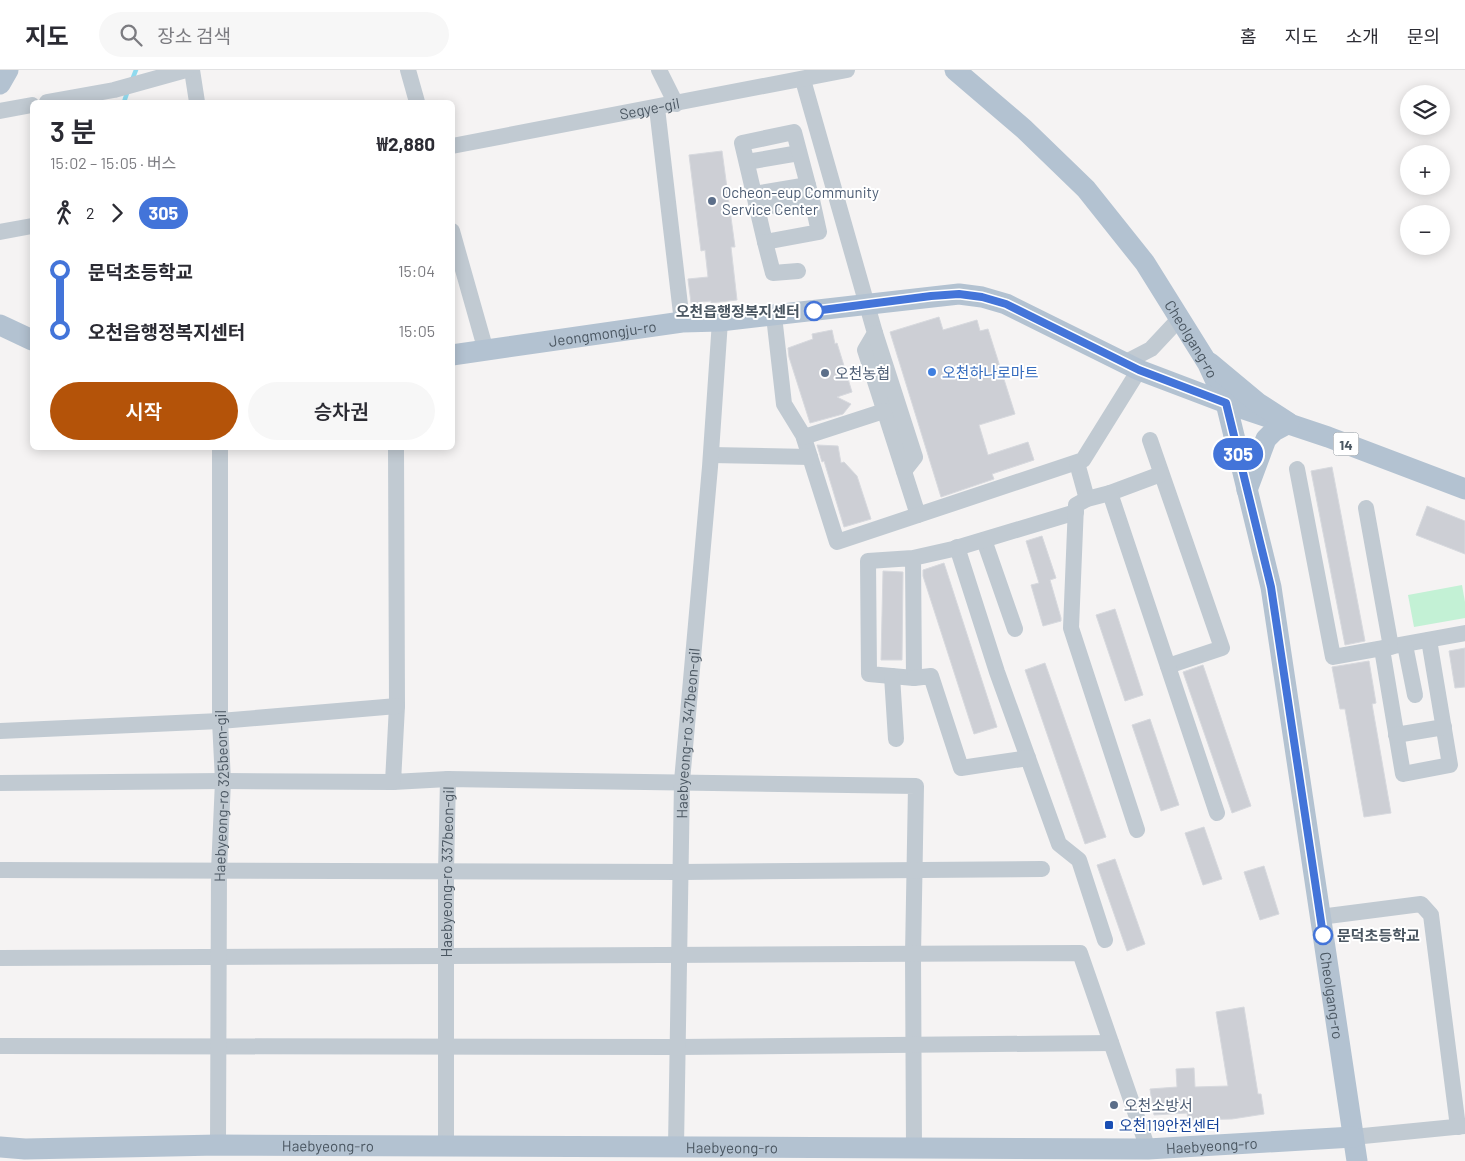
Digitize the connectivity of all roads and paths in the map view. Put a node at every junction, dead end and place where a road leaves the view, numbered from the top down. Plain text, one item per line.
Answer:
1 (8, 70) edge
2 (186, 70) edge
3 (192, 70) edge
4 (408, 70) edge
5 (659, 70) edge
6 (847, 70) edge
7 (955, 70) edge
8 (804, 80) junction
9 (0, 84) edge
10 (58, 100) edge
11 (197, 100) edge
12 (416, 100) edge
13 (676, 104) junction
14 (30, 105) edge
15 (657, 108) junction
16 (0, 111) edge
17 (455, 145) edge
18 (835, 188) junction
19 (810, 192) junction
20 (755, 201) junction
21 (30, 226) edge
22 (0, 232) edge
23 (455, 242) edge
24 (765, 242) junction
25 (798, 271) dead end
26 (868, 305) junction
27 (774, 316) junction
28 (1180, 318) junction
29 (720, 321) junction
30 (682, 322) junction
31 (1, 328) edge
32 (875, 333) junction
33 (30, 339) edge
34 (486, 351) junction
35 (455, 355) edge
36 (1204, 358) junction
37 (1131, 367) junction
38 (1186, 388) junction
39 (1226, 403) junction
40 (884, 411) junction
41 (1289, 423) junction
42 (804, 437) junction
43 (1150, 440) dead end
44 (220, 450) edge
45 (396, 450) edge
46 (711, 455) junction
47 (810, 456) junction
48 (1240, 462) junction
49 (1077, 463) junction
50 (1296, 469) dead end
51 (904, 471) junction
52 (1162, 474) junction
53 (1465, 489) edge
54 (1247, 490) junction
55 (1110, 493) junction
56 (1087, 498) junction
57 (1366, 508) dead end
58 (1076, 512) junction
59 (918, 515) junction
60 (984, 540) junction
61 (957, 547) junction
62 (913, 558) junction
63 (1015, 629) dead end
64 (1465, 633) edge
65 (1429, 640) junction
66 (1393, 647) junction
67 (1168, 666) junction
68 (892, 676) junction
69 (914, 678) junction
70 (1415, 695) dead end
71 (397, 706) junction
72 (220, 721) junction
73 (1444, 727) junction
74 (0, 730) edge
75 (1396, 735) junction
76 (896, 739) dead end
77 (1028, 758) junction
78 (448, 779) junction
79 (223, 781) junction
80 (682, 781) junction
81 (393, 782) junction
82 (0, 783) edge
83 (1217, 813) dead end
84 (1137, 830) dead end
85 (1042, 869) dead end
86 (0, 870) edge
87 (219, 870) junction
88 (914, 870) junction
89 (446, 871) junction
90 (681, 872) junction
91 (1320, 917) junction
92 (1105, 940) dead end
93 (913, 955) junction
94 (679, 956) junction
95 (219, 957) junction
96 (446, 957) junction
97 (0, 958) edge
98 (1111, 1044) junction
99 (913, 1045) junction
100 (0, 1046) edge
101 (218, 1046) junction
102 (678, 1046) junction
103 (446, 1047) junction
104 (1461, 1127) edge
105 (1354, 1137) junction
106 (218, 1145) junction
107 (446, 1146) junction
108 (0, 1147) edge
109 (676, 1147) junction
110 (914, 1148) junction
111 (1148, 1148) junction
112 (1357, 1161) edge

1 - 9 main road
2 - 10 street
3 - 11 street
4 - 12 street
5 - 13 street
6 - 8 street, Segye-gil
7 - 28 main road, Cheolgang-ro
8 - 13 street, Segye-gil
8 - 18 street
13 - 15 street, Segye-gil
14 - 16 street
15 - 17 street, Segye-gil
15 - 30 street
18 - 19 street
18 - 26 street
19 - 20 street
19 - 20 street
19 - 24 street
20 - 24 street
21 - 22 street
23 - 34 street
24 - 25 street
26 - 27 main road, Jeongmongju-ro / 14
26 - 32 street
26 - 37 main road, Jeongmongju-ro / 14
27 - 29 main road, Jeongmongju-ro / 14
27 - 42 street
28 - 36 main road, Cheolgang-ro
28 - 37 street
29 - 30 main road, Jeongmongju-ro / 14
29 - 46 street, Haebyeong-ro 347beon-gil
30 - 34 main road, Jeongmongju-ro / 14
31 - 33 main road
32 - 40 street
32 - 51 street
34 - 35 main road, Jeongmongju-ro / 14
36 - 38 main road
36 - 39 main road, Cheolgang-ro
36 - 41 main road
37 - 38 main road, Jeongmongju-ro / 14
37 - 49 street
38 - 39 main road, Jeongmongju-ro / 14
38 - 48 main road
39 - 41 main road, Jeongmongju-ro / 14
39 - 48 main road, Cheolgang-ro
40 - 42 street
40 - 51 street
41 - 53 main road, Jeongmongju-ro / 14
41 - 54 main road
42 - 47 street
43 - 52 street
44 - 72 street, Haebyeong-ro 325beon-gil
45 - 71 street
46 - 47 street
46 - 80 street, Haebyeong-ro 347beon-gil
47 - 59 street
48 - 54 main road, Cheolgang-ro
49 - 56 street
49 - 59 street
50 - 66 street
51 - 59 street
52 - 55 street
52 - 67 street
54 - 91 main road, Cheolgang-ro
55 - 56 street
55 - 67 street
56 - 58 street
57 - 66 street
58 - 60 street
58 - 84 street
60 - 61 street
60 - 63 street
61 - 62 street
61 - 77 street
62 - 68 street
62 - 69 street
64 - 65 street
65 - 66 street
65 - 73 street
66 - 70 street
66 - 75 street
67 - 83 street
68 - 69 street
68 - 76 street
69 - 77 street
71 - 72 street
71 - 81 street
72 - 74 street
72 - 79 street, Haebyeong-ro 325beon-gil
73 - 75 street
73 - 75 street
77 - 92 street
78 - 80 street
78 - 81 street, Haebyeong-ro 337beon-gil
78 - 89 street, Haebyeong-ro 337beon-gil
79 - 81 street, Haebyeong-ro 337beon-gil
79 - 82 street, Haebyeong-ro 337beon-gil
79 - 87 street, Haebyeong-ro 325beon-gil
80 - 88 street
80 - 90 street, Haebyeong-ro 347beon-gil
85 - 88 street
86 - 87 street
87 - 89 street
87 - 95 street, Haebyeong-ro 325beon-gil
88 - 90 street
88 - 93 street
89 - 90 street
89 - 96 street, Haebyeong-ro 337beon-gil
90 - 94 street, Haebyeong-ro 347beon-gil
91 - 104 street
91 - 105 main road, Cheolgang-ro
93 - 94 street
93 - 98 street
93 - 99 street
94 - 96 street
94 - 102 street, Haebyeong-ro 347beon-gil
95 - 96 street
95 - 97 street
95 - 101 street, Haebyeong-ro 325beon-gil
96 - 103 street, Haebyeong-ro 337beon-gil
98 - 99 street
98 - 111 street
99 - 102 street
99 - 110 street
100 - 101 street
101 - 103 street
101 - 106 street, Haebyeong-ro 325beon-gil
102 - 103 street
102 - 109 street, Haebyeong-ro 347beon-gil
103 - 107 street, Haebyeong-ro 337beon-gil
104 - 105 street, Haebyeong-ro
105 - 111 main road, Haebyeong-ro
105 - 112 main road, Cheolgang-ro
106 - 107 main road, Haebyeong-ro
106 - 108 main road, Haebyeong-ro
107 - 109 main road, Haebyeong-ro
109 - 110 main road, Haebyeong-ro
110 - 111 main road, Haebyeong-ro

